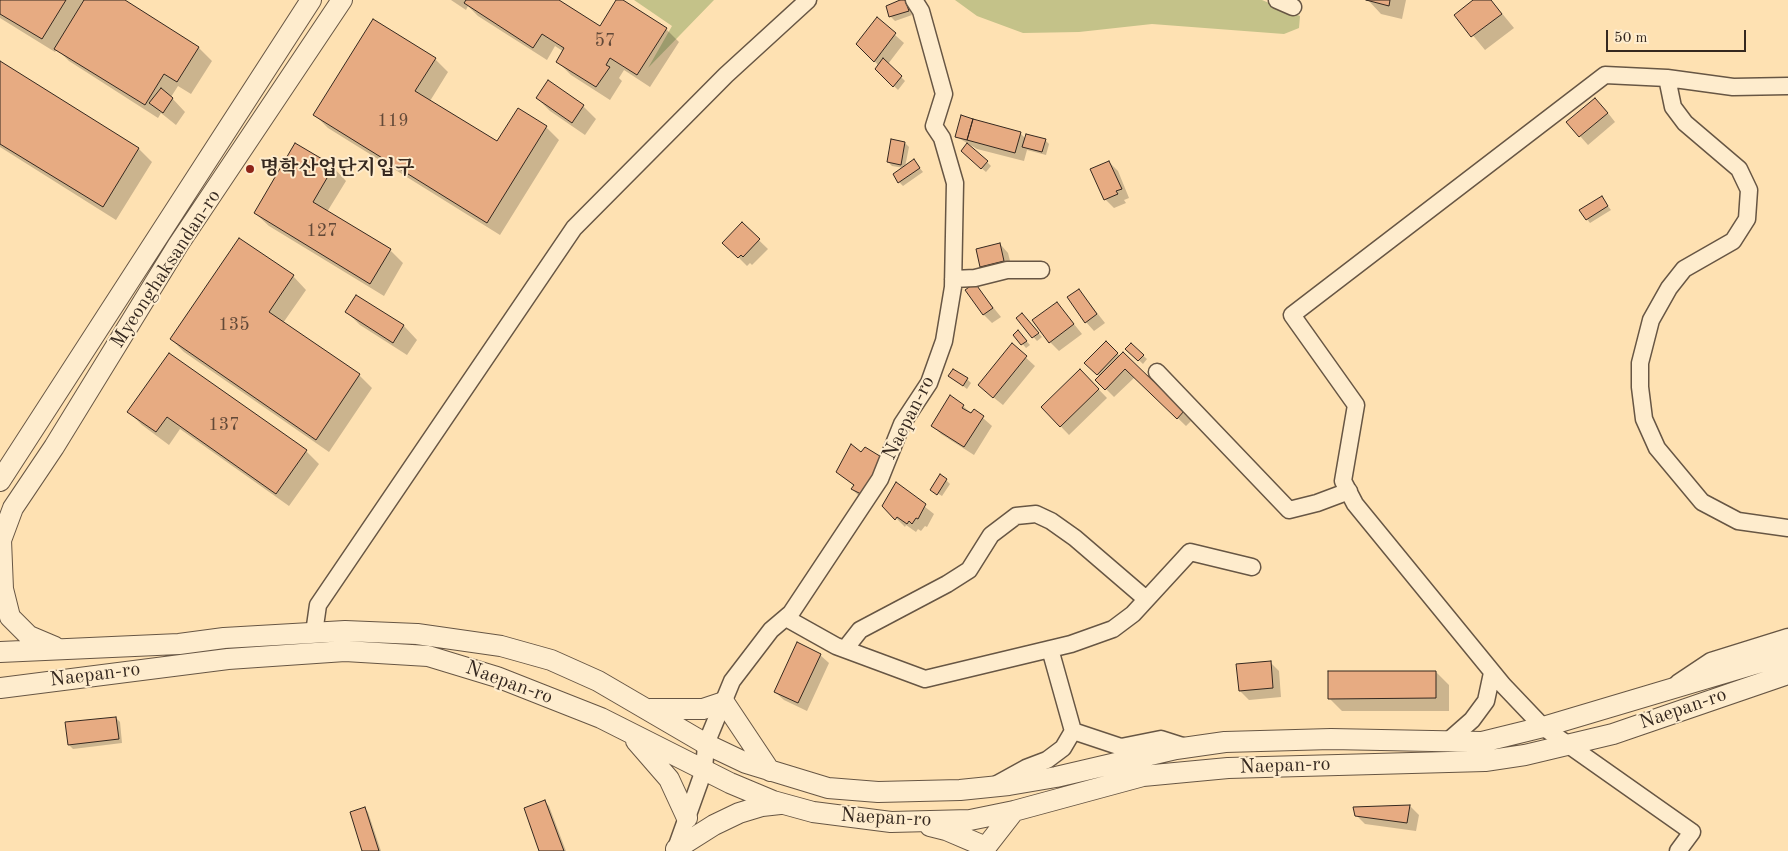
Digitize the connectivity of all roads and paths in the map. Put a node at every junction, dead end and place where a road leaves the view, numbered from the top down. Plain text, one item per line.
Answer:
1 (311, 0) edge
2 (342, 0) edge
3 (808, 0) edge
4 (914, 0) edge
5 (1277, 0) edge
6 (1294, 7) dead end
7 (1667, 78) junction
8 (1788, 86) edge
9 (1041, 270) dead end
10 (953, 279) junction
11 (1157, 372) dead end
12 (0, 481) edge
13 (1348, 491) junction
14 (1788, 528) edge
15 (0, 542) edge
16 (1252, 567) dead end
17 (1146, 599) junction
18 (786, 618) junction
19 (314, 633) junction
20 (1788, 637) edge
21 (62, 649) junction
22 (845, 649) junction
23 (1050, 649) junction
24 (0, 652) edge
25 (1788, 654) edge
26 (1492, 673) junction
27 (1788, 674) edge
28 (0, 688) edge
29 (1670, 688) junction
30 (724, 702) junction
31 (648, 709) junction
32 (1543, 727) junction
33 (626, 730) junction
34 (1073, 731) junction
35 (1447, 742) junction
36 (706, 744) junction
37 (1568, 745) junction
38 (1187, 747) junction
39 (704, 770) junction
40 (770, 771) junction
41 (991, 787) junction
42 (782, 803) junction
43 (1014, 811) junction
44 (687, 818) junction
45 (908, 821) junction
46 (987, 849) edge
47 (676, 850) edge
48 (1678, 851) edge

1 - 12 street, Myeonghaksandan-ro
2 - 15 street, Myeonghaksandan-ro
3 - 19 street
4 - 10 street, Naepan-ro
5 - 6 street
7 - 8 street
7 - 13 street
7 - 14 street
9 - 10 street
10 - 18 street, Naepan-ro
11 - 13 street
13 - 26 street
15 - 21 street
16 - 17 street
17 - 22 street
17 - 23 street
18 - 22 street
18 - 30 street, Naepan-ro
19 - 21 street, Naepan-ro
19 - 31 street, Naepan-ro
20 - 29 street
21 - 24 street, Naepan-ro
22 - 23 street
23 - 34 street
25 - 29 street, Naepan-ro
26 - 32 street
26 - 35 street
27 - 37 street, Naepan-ro
28 - 33 street, Naepan-ro
29 - 32 street, Naepan-ro
30 - 31 street
30 - 36 street, Naepan-ro
30 - 40 street
31 - 36 street, Naepan-ro
32 - 35 street, Naepan-ro
32 - 37 street
33 - 39 street, Naepan-ro
33 - 44 street
34 - 38 street
34 - 41 street
35 - 38 street, Naepan-ro
36 - 39 street
36 - 40 street, Naepan-ro
37 - 43 street, Naepan-ro
37 - 48 street
38 - 41 street, Naepan-ro
39 - 42 street, Naepan-ro
39 - 44 street
40 - 41 street, Naepan-ro
42 - 45 street, Naepan-ro
42 - 47 street
43 - 45 street, Naepan-ro
43 - 46 street
44 - 47 street
45 - 46 street

